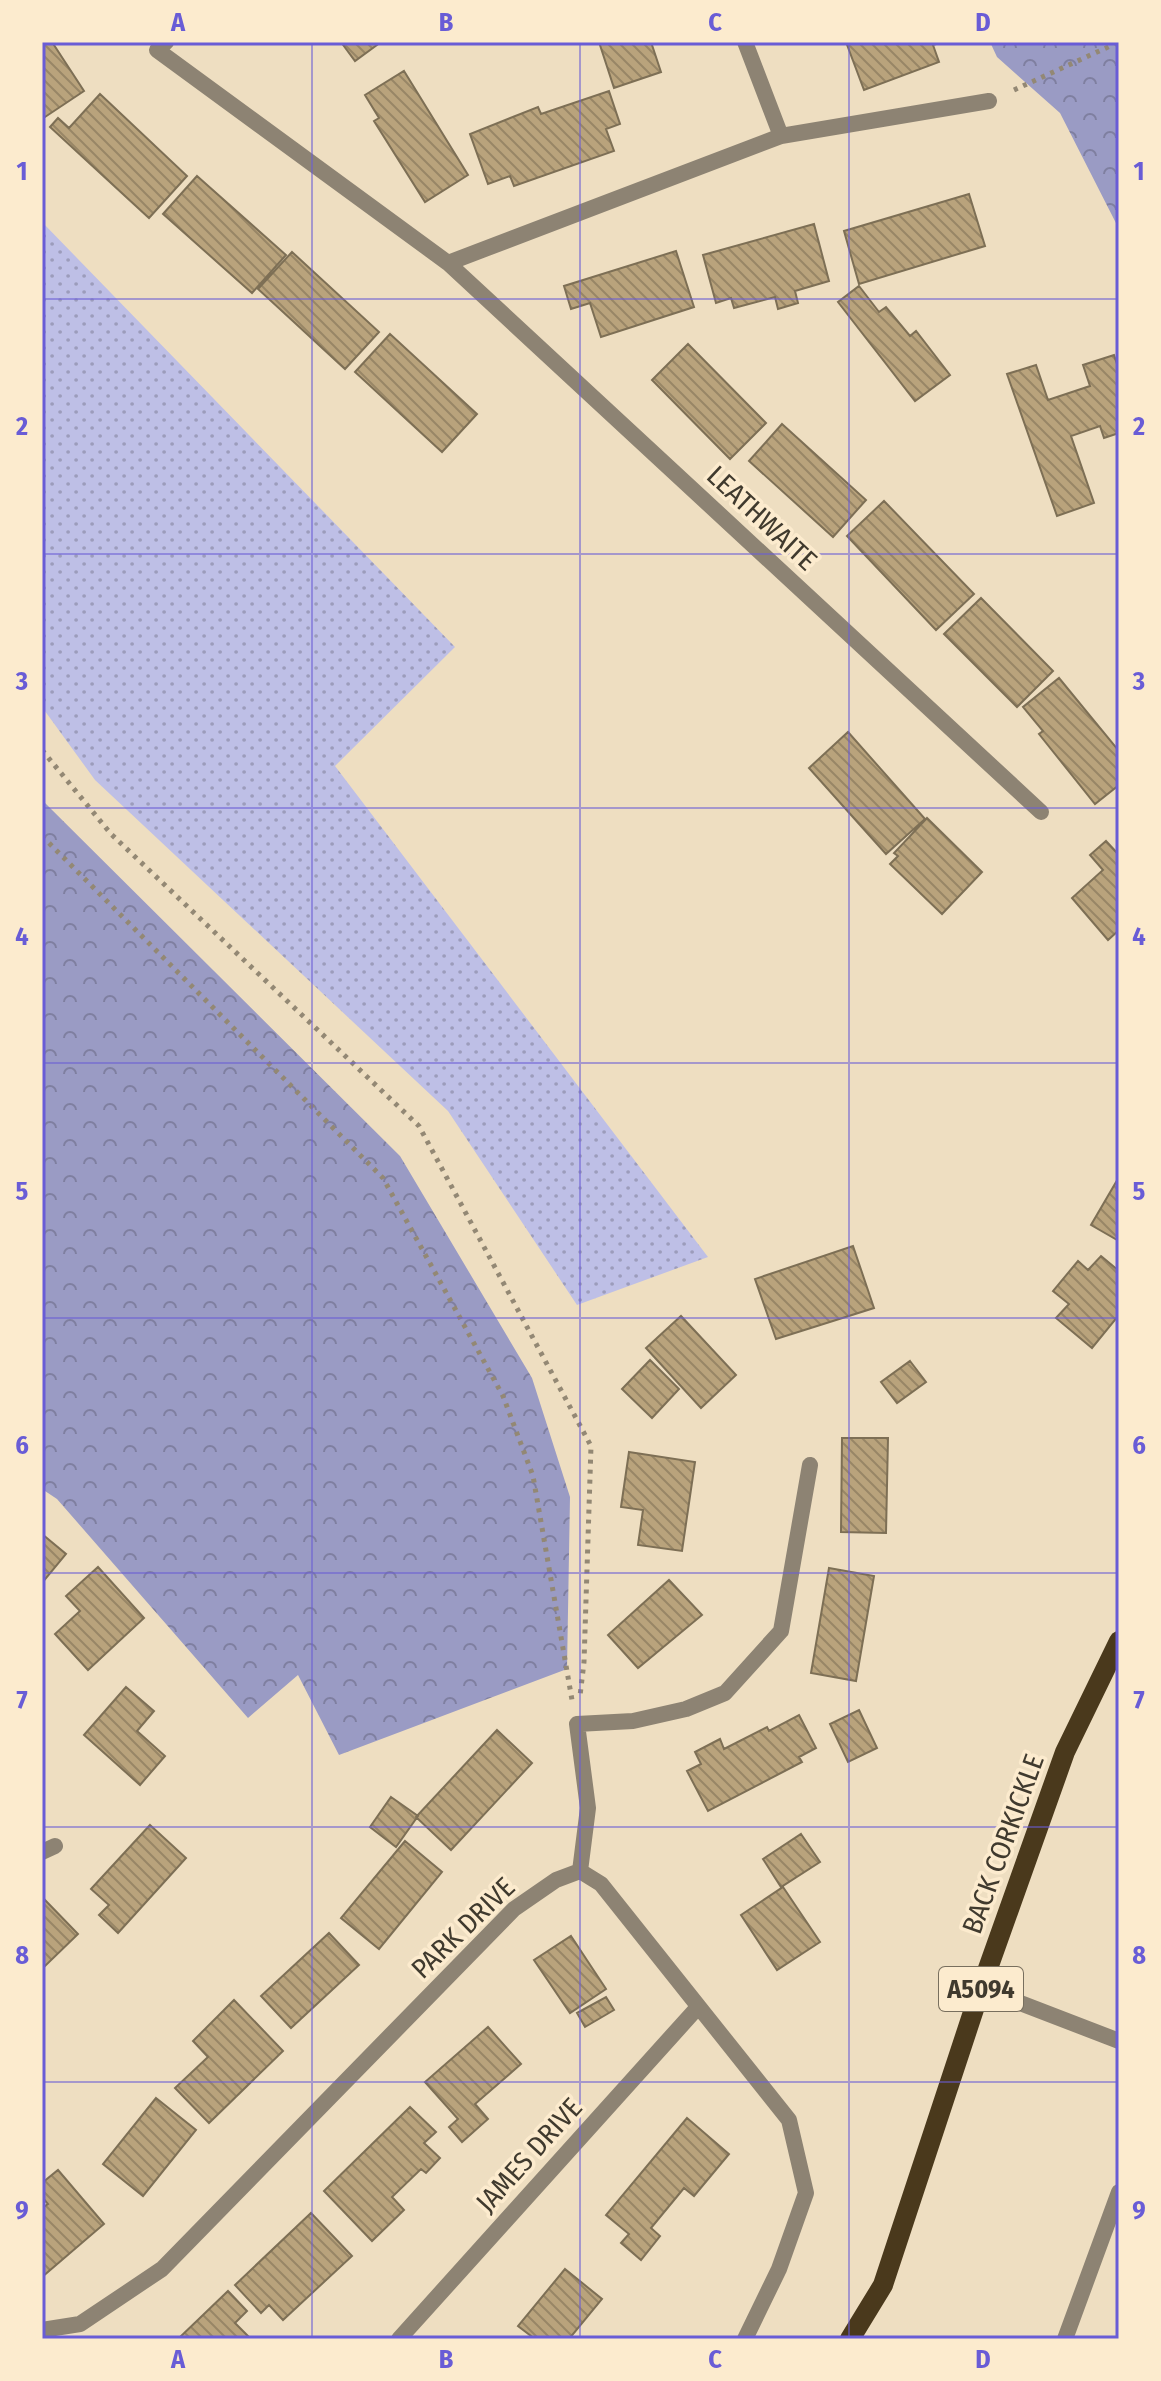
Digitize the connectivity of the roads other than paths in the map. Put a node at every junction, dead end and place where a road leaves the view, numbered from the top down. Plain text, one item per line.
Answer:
1 (745, 42) edge
2 (158, 45) edge
3 (989, 101) road end
4 (781, 136) junction
5 (448, 263) junction
6 (1041, 812) dead end
7 (810, 1465) dead end
8 (1119, 1641) edge
9 (580, 1871) junction
10 (981, 1988) junction
11 (698, 2007) junction
12 (1119, 2041) edge
13 (1119, 2192) edge
14 (42, 2330) edge
15 (399, 2339) edge
16 (745, 2339) edge
17 (850, 2339) edge
18 (1065, 2339) edge

1 - 4 street
2 - 5 street, LEATHWAITE
3 - 4 street
4 - 5 street
5 - 6 street, LEATHWAITE
7 - 9 street
8 - 10 main road, BACK CORKICKLE / A5094
9 - 11 street
9 - 14 street, PARK DRIVE
10 - 12 street
10 - 17 main road, BACK CORKICKLE / A5094
11 - 15 street, JAMES DRIVE
11 - 16 street
13 - 18 street

